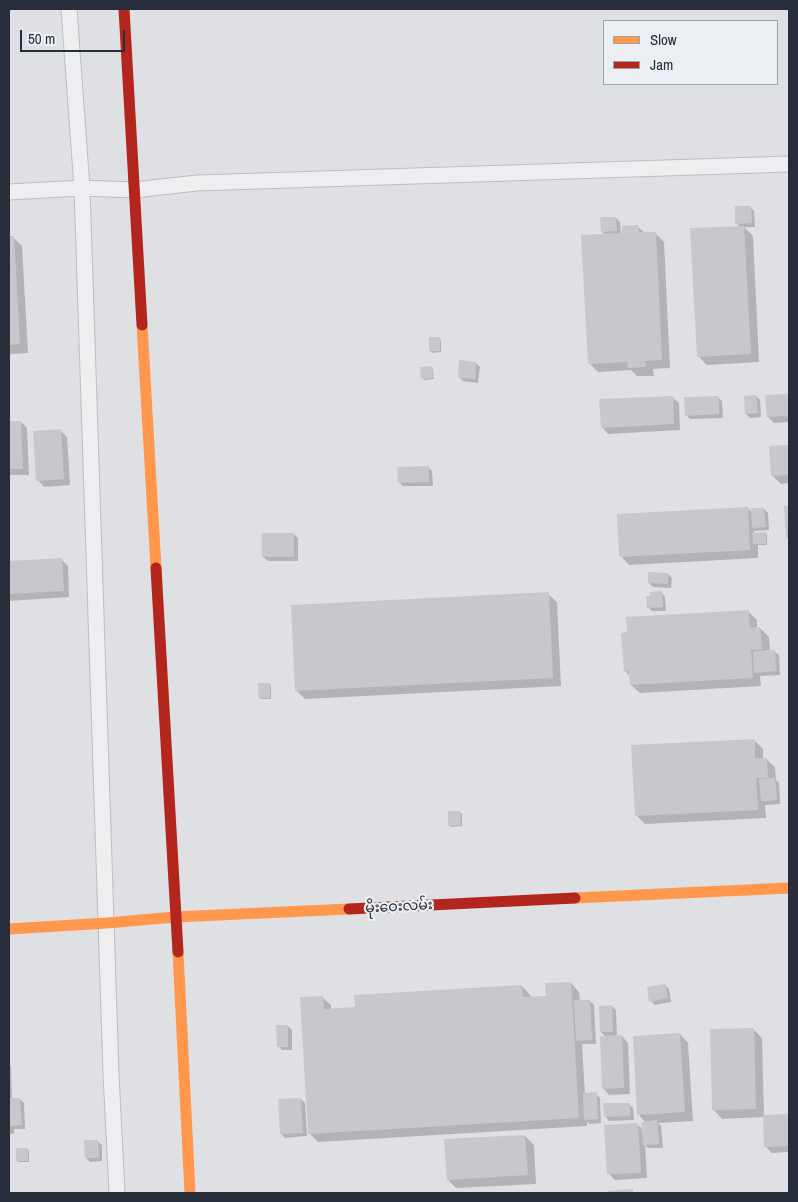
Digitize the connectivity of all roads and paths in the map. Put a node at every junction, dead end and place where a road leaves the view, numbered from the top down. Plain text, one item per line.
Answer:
1 (69, 9) edge
2 (124, 9) edge
3 (789, 164) edge
4 (82, 188) junction
5 (134, 190) junction
6 (9, 192) edge
7 (789, 888) edge
8 (175, 917) junction
9 (106, 923) junction
10 (9, 929) edge
11 (117, 1193) edge
12 (190, 1193) edge

1 - 4 street
2 - 5 street
3 - 5 street
4 - 5 street
4 - 6 street
4 - 9 street
5 - 8 street
7 - 8 street, မိုးဝေးလမ်း
8 - 9 street, မိုးဝေးလမ်း
8 - 12 street
9 - 10 street, မိုးဝေးလမ်း
9 - 11 street

